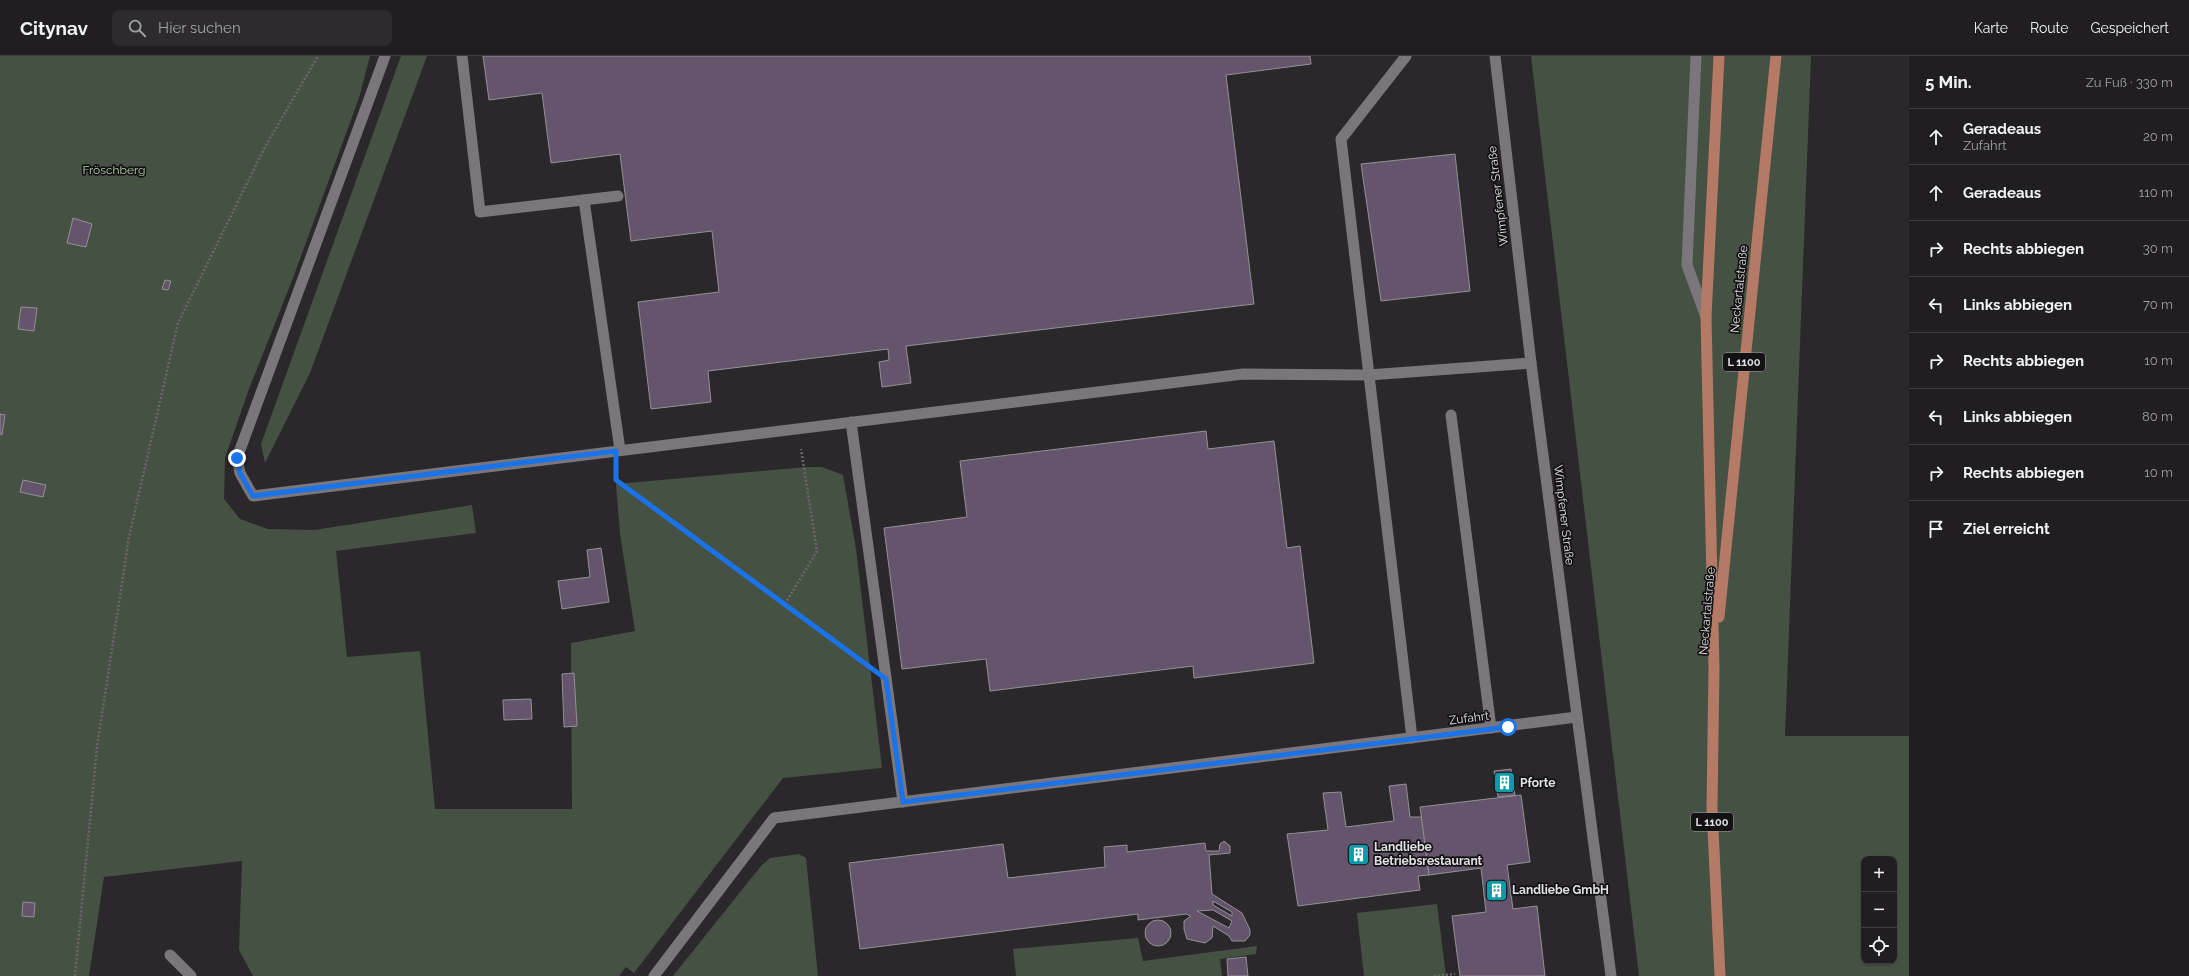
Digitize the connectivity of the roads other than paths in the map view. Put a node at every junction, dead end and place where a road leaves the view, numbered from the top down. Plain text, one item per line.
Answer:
1 (385, 56) edge
2 (462, 56) edge
3 (1406, 56) edge
4 (1495, 56) edge
5 (1696, 56) edge
6 (1719, 56) edge
7 (1776, 56) edge
8 (618, 196) dead end
9 (584, 200) junction
10 (1706, 317) junction
11 (1531, 363) junction
12 (1369, 375) junction
13 (1451, 415) dead end
14 (850, 422) junction
15 (618, 451) junction
16 (1714, 668) junction
17 (1577, 717) junction
18 (1491, 728) junction
19 (1412, 738) junction
20 (903, 802) junction
21 (170, 955) dead end
22 (191, 976) edge
23 (654, 976) edge
24 (1611, 976) edge
25 (1720, 976) edge

1 - 15 street
2 - 9 street
3 - 12 street
4 - 11 street, Wimpfener Straße
5 - 10 street
6 - 10 main road, Neckartalstraße / L 1100
7 - 16 main road, Neckartalstraße / L 1100
8 - 9 street
9 - 15 street
10 - 16 main road, Neckartalstraße / L 1100
11 - 12 street
11 - 17 street, Wimpfener Straße
12 - 14 street
12 - 19 street
13 - 18 street
14 - 15 street
14 - 20 street
16 - 25 main road, Neckartalstraße / L 1100
17 - 18 street, Zufahrt
17 - 24 street, Wimpfener Straße
18 - 19 street, Zufahrt
19 - 20 street, Zufahrt
20 - 23 street, Zufahrt
21 - 22 street

